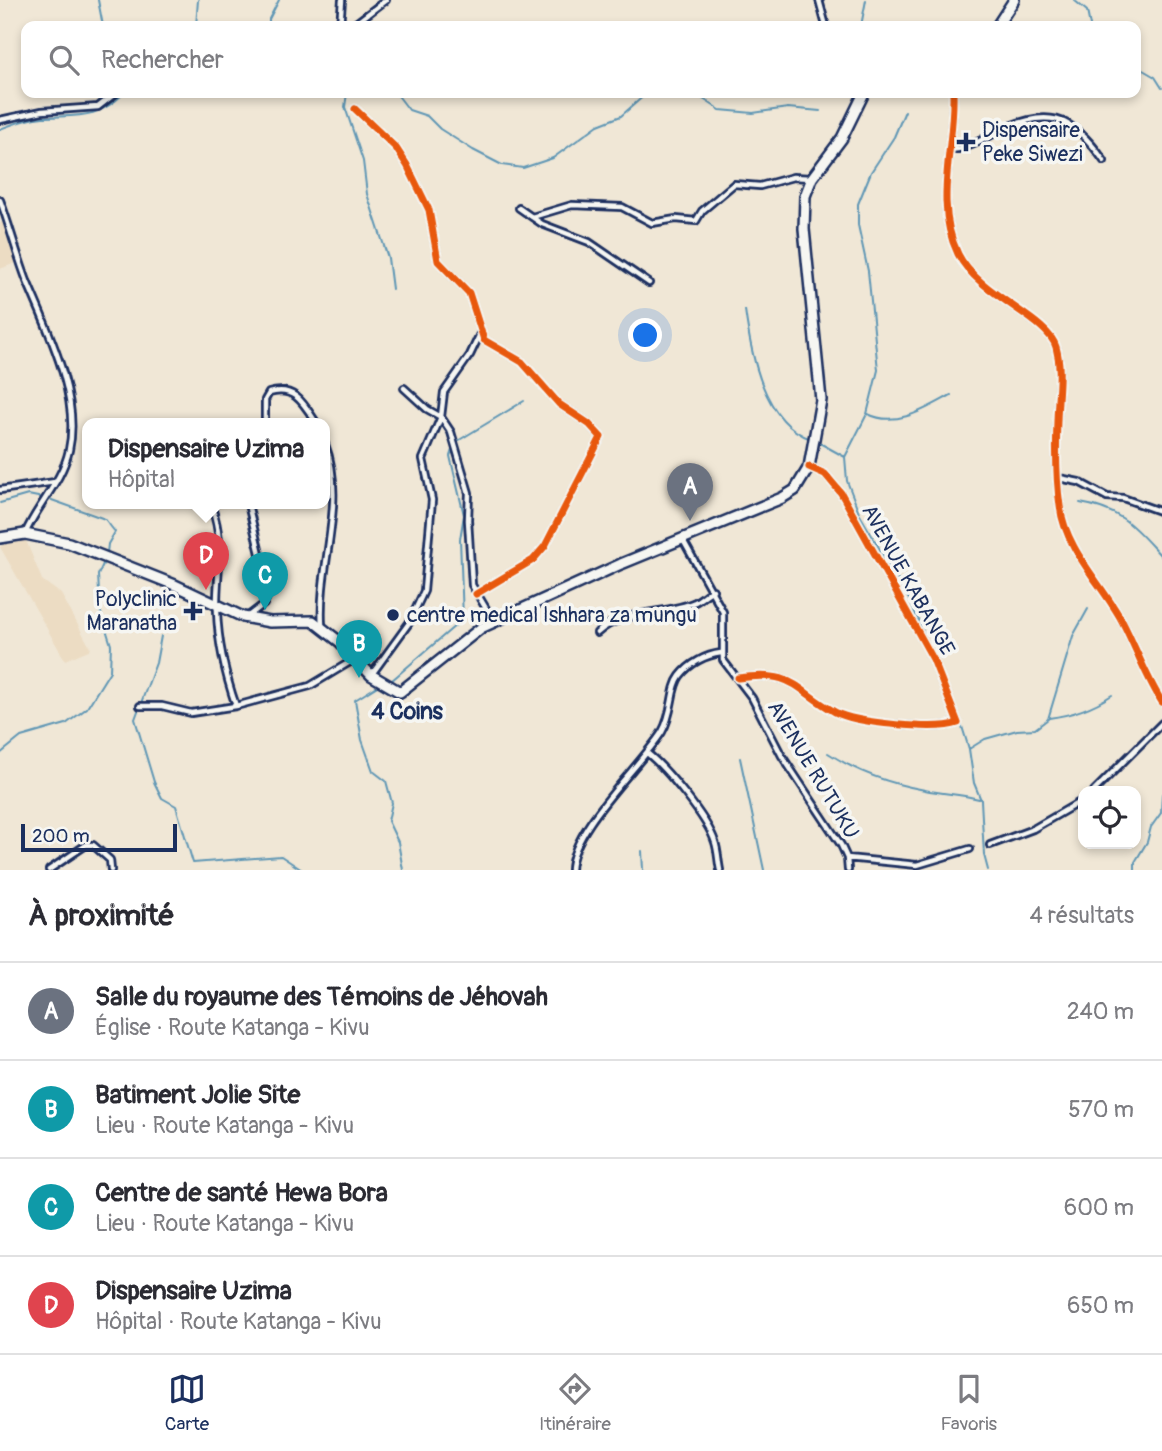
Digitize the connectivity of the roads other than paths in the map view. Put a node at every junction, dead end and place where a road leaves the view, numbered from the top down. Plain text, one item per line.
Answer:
1 (342, 0) edge
2 (386, 0) edge
3 (820, 0) edge
4 (1014, 0) edge
5 (340, 21) edge
6 (359, 21) edge
7 (825, 21) edge
8 (1000, 21) edge
9 (110, 98) edge
10 (858, 98) edge
11 (953, 98) edge
12 (355, 109) dead end
13 (0, 120) edge
14 (950, 150) junction
15 (1104, 161) dead end
16 (812, 178) junction
17 (0, 200) edge
18 (519, 208) dead end
19 (532, 217) junction
20 (649, 283) dead end
21 (480, 333) junction
22 (404, 388) dead end
23 (441, 417) junction
24 (265, 418) edge
25 (313, 418) edge
26 (330, 460) edge
27 (809, 467) junction
28 (1059, 478) junction
29 (55, 482) junction
30 (0, 490) edge
31 (212, 509) edge
32 (249, 509) edge
33 (1162, 512) edge
34 (24, 534) junction
35 (0, 538) edge
36 (682, 539) junction
37 (713, 590) junction
38 (476, 594) junction
39 (217, 607) junction
40 (246, 618) junction
41 (495, 622) junction
42 (322, 626) junction
43 (597, 633) dead end
44 (721, 653) junction
45 (355, 659) junction
46 (371, 675) junction
47 (738, 678) junction
48 (1162, 702) edge
49 (140, 706) dead end
50 (236, 706) junction
51 (1162, 723) edge
52 (647, 752) junction
53 (1099, 786) edge
54 (1078, 803) edge
55 (989, 845) dead end
56 (970, 849) dead end
57 (847, 858) junction
58 (49, 870) edge
59 (111, 870) edge
60 (571, 870) edge
61 (720, 870) edge
62 (848, 870) edge

1 - 5 street
2 - 6 street
3 - 7 street
4 - 8 highway
9 - 13 street
10 - 16 highway
11 - 14 street
12 - 21 street
14 - 15 street
14 - 28 street
16 - 19 street
16 - 27 highway
17 - 29 street
18 - 19 street
19 - 20 street
21 - 23 street
21 - 38 street
22 - 23 street
23 - 38 street
23 - 46 street
24 - 25 street
26 - 42 street
27 - 36 highway
27 - 47 street, AVENUE KABANGE
28 - 33 street
28 - 48 street
29 - 30 street
29 - 34 street
31 - 39 street
32 - 40 street
34 - 35 highway
34 - 39 highway
36 - 37 street
36 - 41 highway
37 - 43 street
37 - 44 street
38 - 41 street
39 - 40 highway
39 - 50 street
40 - 42 highway
41 - 46 highway
42 - 45 highway
44 - 47 street, AVENUE RUTUKU
44 - 52 street
45 - 46 highway
45 - 50 street
47 - 57 street, AVENUE RUTUKU
49 - 50 street
51 - 53 street
52 - 60 street
52 - 61 street
54 - 55 street
56 - 57 street
57 - 62 street, AVENUE RUTUKU
58 - 59 street

